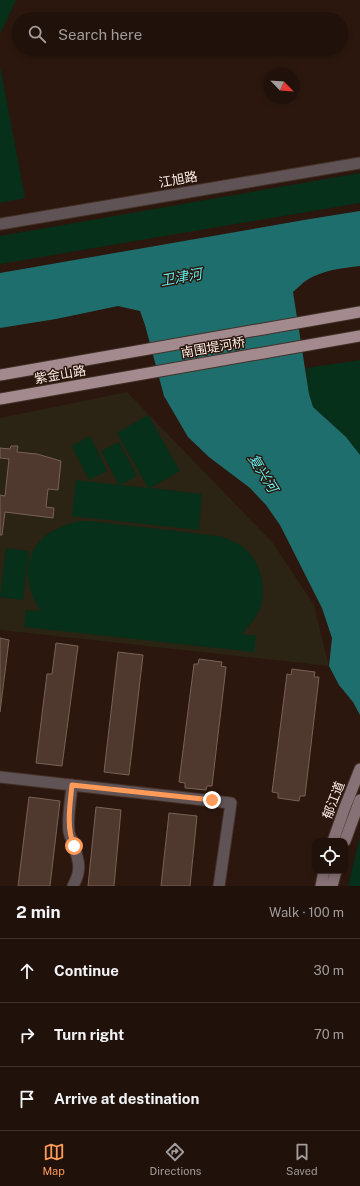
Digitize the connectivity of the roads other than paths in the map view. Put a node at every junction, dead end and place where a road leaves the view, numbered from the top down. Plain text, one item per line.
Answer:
1 (360, 163) edge
2 (0, 224) edge
3 (360, 312) edge
4 (360, 336) edge
5 (121, 354) joint
6 (0, 375) edge
7 (124, 377) joint
8 (0, 399) edge
9 (360, 769) edge
10 (0, 776) edge
11 (72, 785) junction
12 (360, 800) edge
13 (334, 838) edge
14 (346, 838) edge
15 (330, 875) edge
16 (73, 886) edge
17 (219, 886) edge
18 (321, 886) edge

1 - 2 street, 江旭路
3 - 5 main road, 南围堤河桥
4 - 7 main road, 南围堤河桥
5 - 6 main road, 紫金山路
7 - 8 main road, 紫金山路
9 - 13 main road, 郁江道
10 - 11 street
11 - 16 street
11 - 17 street
12 - 14 main road, 郁江道
15 - 18 main road

